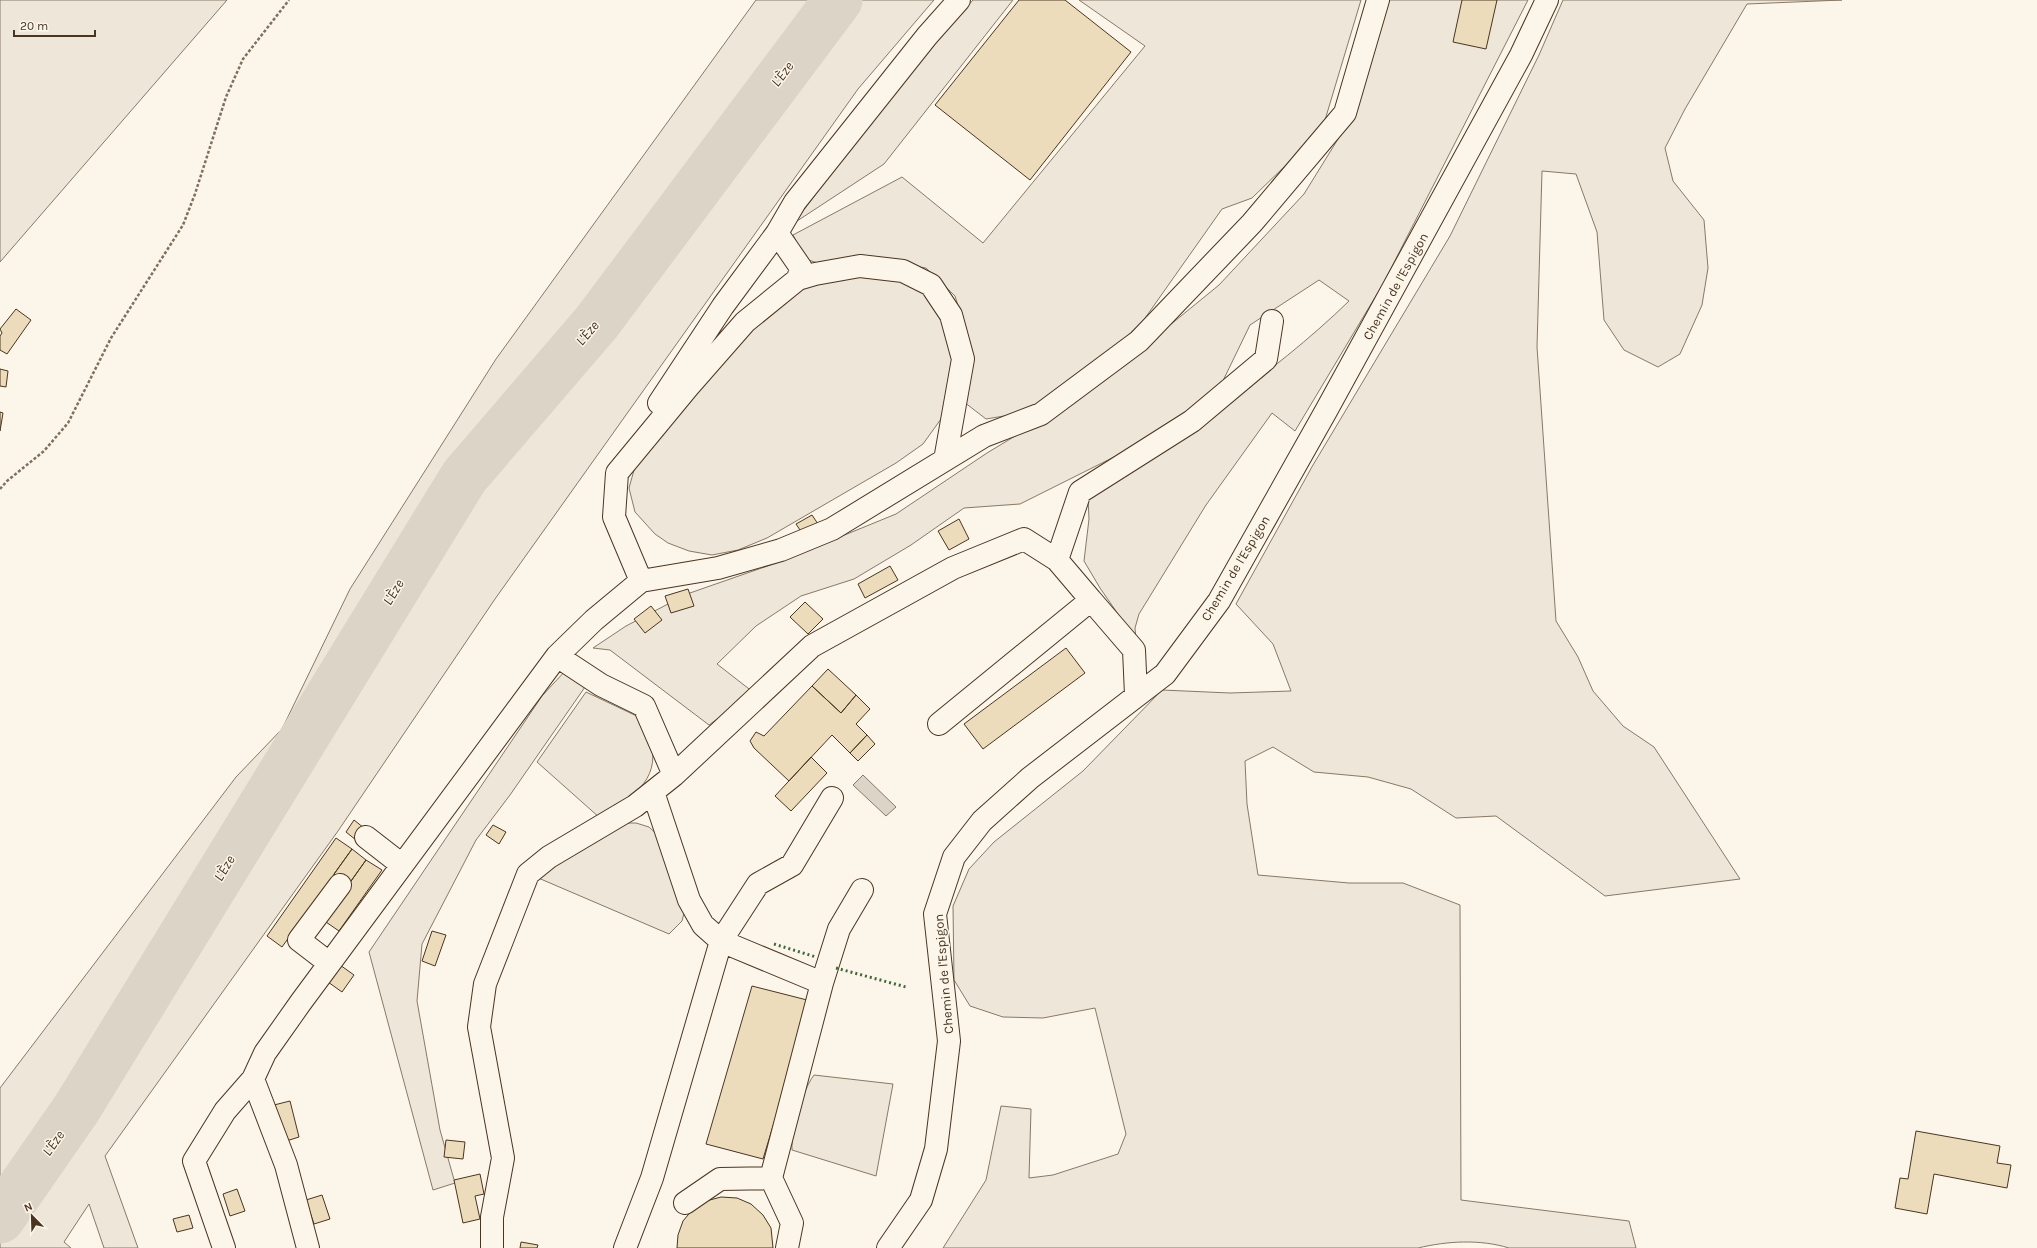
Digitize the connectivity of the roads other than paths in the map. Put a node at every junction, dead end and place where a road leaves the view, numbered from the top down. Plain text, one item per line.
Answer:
1 (958, 0) edge
2 (1378, 0) edge
3 (1547, 0) edge
4 (777, 233) junction
5 (798, 279) junction
6 (1272, 321) dead end
7 (638, 448) junction
8 (945, 460) junction
9 (1057, 560) junction
10 (641, 581) junction
11 (1091, 600) junction
12 (556, 656) junction
13 (1136, 695) junction
14 (939, 724) dead end
15 (674, 775) junction
16 (653, 792) junction
17 (832, 798) dead end
18 (366, 837) dead end
19 (402, 865) junction
20 (340, 885) dead end
21 (862, 890) dead end
22 (722, 942) junction
23 (330, 963) junction
24 (822, 983) junction
25 (253, 1079) junction
26 (771, 1178) junction
27 (685, 1203) dead end
28 (224, 1248) edge
29 (308, 1248) edge
30 (492, 1248) edge
31 (625, 1248) edge
32 (787, 1248) edge
33 (888, 1248) edge

1 - 4 street
2 - 8 street
3 - 13 street, Chemin de l'Espigon
4 - 5 street
4 - 7 street
5 - 7 street
5 - 8 street
6 - 9 street
7 - 10 street
8 - 10 street
9 - 11 street
9 - 15 street
10 - 12 street
11 - 13 street
11 - 14 street
12 - 15 street
12 - 19 street
13 - 33 street, Chemin de l'Espigon
15 - 16 street
16 - 22 street
16 - 30 street
17 - 22 street
18 - 19 street
19 - 23 street
20 - 23 street
21 - 24 street
22 - 24 street
22 - 31 street
23 - 25 street
24 - 26 street
25 - 28 street
25 - 29 street
26 - 27 street
26 - 32 street

